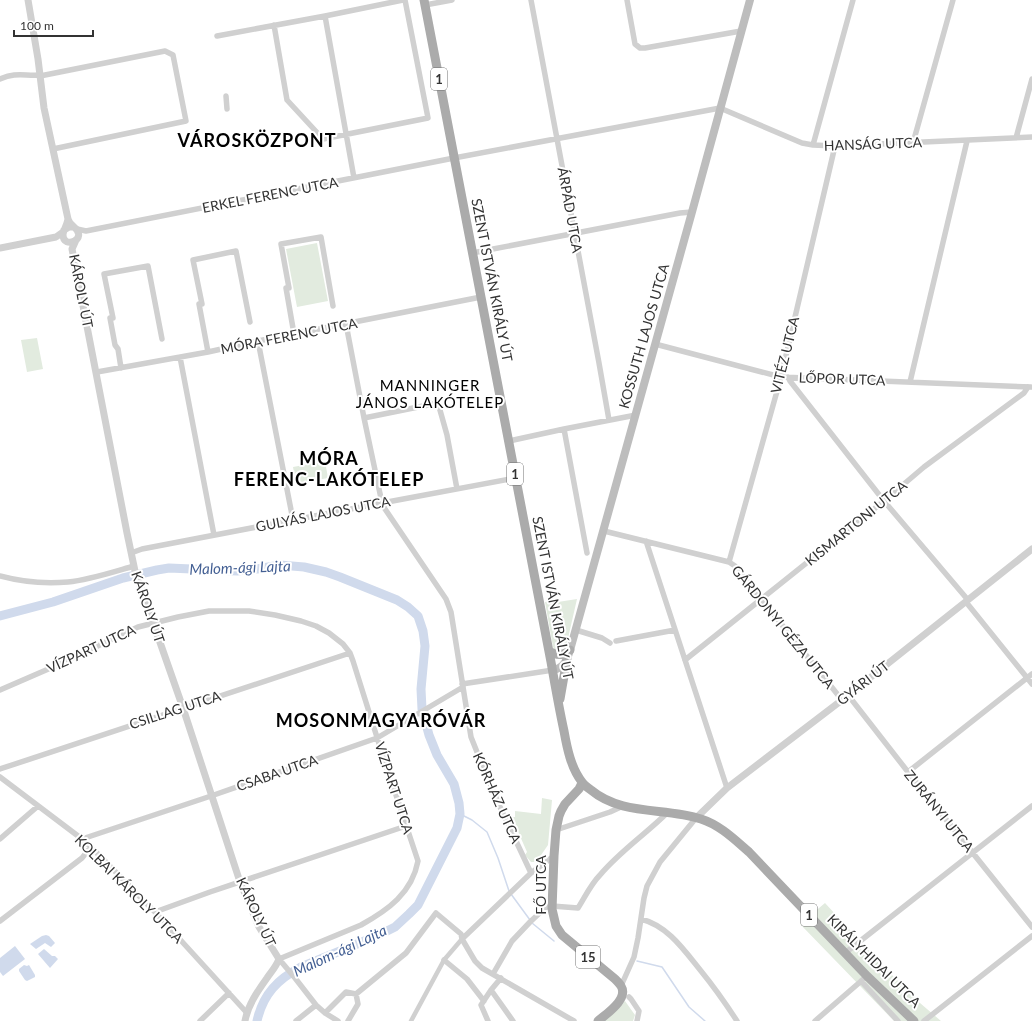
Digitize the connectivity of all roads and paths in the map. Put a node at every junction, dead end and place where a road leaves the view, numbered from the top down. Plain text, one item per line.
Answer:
1 (28, 0) edge
2 (404, 0) edge
3 (452, 0) edge
4 (531, 0) edge
5 (627, 0) edge
6 (750, 0) edge
7 (853, 0) edge
8 (952, 0) edge
9 (424, 3) edge
10 (325, 16) junction
11 (274, 25) junction
12 (741, 31) junction
13 (217, 36) dead end
14 (40, 75) junction
15 (0, 79) edge
16 (1032, 79) edge
17 (226, 96) dead end
18 (720, 108) junction
19 (227, 109) dead end
20 (347, 134) junction
21 (1032, 137) edge
22 (1016, 138) junction
23 (557, 139) junction
24 (967, 141) junction
25 (913, 142) junction
26 (813, 146) junction
27 (835, 146) junction
28 (53, 149) junction
29 (454, 158) junction
30 (354, 178) junction
31 (692, 212) junction
32 (68, 219) junction
33 (75, 228) junction
34 (64, 231) junction
35 (86, 231) junction
36 (574, 233) junction
37 (56, 237) junction
38 (77, 239) junction
39 (66, 241) junction
40 (0, 248) edge
41 (72, 249) junction
42 (472, 253) junction
43 (481, 298) junction
44 (333, 306) dead end
45 (250, 322) dead end
46 (346, 324) junction
47 (294, 334) junction
48 (162, 340) dead end
49 (258, 341) junction
50 (656, 344) junction
51 (208, 352) junction
52 (180, 357) junction
53 (121, 368) junction
54 (96, 372) junction
55 (781, 376) junction
56 (788, 377) junction
57 (910, 382) junction
58 (1030, 387) edge
59 (636, 415) junction
60 (364, 418) junction
61 (609, 420) junction
62 (564, 429) junction
63 (509, 441) junction
64 (516, 478) junction
65 (457, 489) junction
66 (884, 501) junction
67 (382, 503) junction
68 (293, 520) junction
69 (604, 531) junction
70 (214, 535) junction
71 (646, 541) junction
72 (1032, 549) edge
73 (131, 553) junction
74 (587, 553) dead end
75 (729, 562) junction
76 (135, 568) junction
77 (0, 576) edge
78 (762, 599) junction
79 (966, 601) junction
80 (154, 622) junction
81 (576, 630) junction
82 (675, 630) junction
83 (616, 642) dead end
84 (610, 643) dead end
85 (549, 651) junction
86 (350, 653) junction
87 (569, 655) junction
88 (685, 660) junction
89 (553, 670) junction
90 (1032, 674) edge
91 (1027, 678) junction
92 (1032, 684) edge
93 (463, 685) junction
94 (0, 690) edge
95 (845, 698) junction
96 (558, 706) junction
97 (183, 708) junction
98 (377, 738) junction
99 (0, 769) edge
100 (908, 772) junction
101 (0, 777) edge
102 (582, 783) junction
103 (727, 788) junction
104 (211, 796) junction
105 (38, 806) junction
106 (623, 806) junction
107 (1032, 806) edge
108 (668, 812) junction
109 (696, 818) junction
110 (406, 826) junction
111 (556, 830) junction
112 (82, 839) junction
113 (0, 840) edge
114 (91, 846) junction
115 (973, 853) junction
116 (554, 856) junction
117 (531, 873) junction
118 (240, 882) junction
119 (552, 906) junction
120 (155, 912) junction
121 (641, 919) junction
122 (0, 921) edge
123 (1032, 927) edge
124 (1032, 936) edge
125 (462, 939) junction
126 (845, 953) junction
127 (279, 959) junction
128 (444, 960) junction
129 (493, 974) junction
130 (502, 978) junction
131 (864, 979) junction
132 (621, 986) junction
133 (491, 990) junction
134 (229, 993) junction
135 (356, 994) junction
136 (629, 997) dead end
137 (484, 1000) junction
138 (316, 1005) junction
139 (247, 1013) junction
140 (325, 1013) junction
141 (200, 1021) edge
142 (245, 1021) edge
143 (296, 1021) edge
144 (338, 1021) edge
145 (348, 1021) edge
146 (411, 1021) edge
147 (488, 1021) edge
148 (513, 1021) edge
149 (574, 1021) edge
150 (598, 1021) edge
151 (637, 1021) edge
152 (737, 1021) edge
153 (815, 1021) edge
154 (898, 1021) edge
155 (914, 1021) edge
156 (924, 1021) edge

1 - 14 street
2 - 10 street
2 - 20 street
3 - 9 street
4 - 23 street, ÁRPÁD UTCA
5 - 12 street
6 - 12 main road, KOSSUTH LAJOS UTCA
7 - 26 street
8 - 25 street
9 - 29 main road, SZENT ISTVÁN KIRÁLY ÚT / 1
10 - 11 street
10 - 20 street
11 - 13 street
11 - 20 street
12 - 18 main road, KOSSUTH LAJOS UTCA
14 - 15 street
14 - 28 street
14 - 28 street
16 - 22 street
17 - 19 street
18 - 23 street, ERKEL FERENC UTCA
18 - 26 street, HANSÁG UTCA
18 - 31 main road, KOSSUTH LAJOS UTCA
20 - 30 street
21 - 22 street, HANSÁG UTCA
22 - 24 street, HANSÁG UTCA
23 - 29 street, ERKEL FERENC UTCA
23 - 36 street, ÁRPÁD UTCA
24 - 25 street, HANSÁG UTCA
24 - 57 street
25 - 27 street, HANSÁG UTCA
26 - 27 street, HANSÁG UTCA
27 - 55 street, VITÉZ UTCA
28 - 32 street
29 - 30 street, ERKEL FERENC UTCA
29 - 42 main road, SZENT ISTVÁN KIRÁLY ÚT / 1
30 - 35 street, ERKEL FERENC UTCA
31 - 36 street
31 - 50 main road, KOSSUTH LAJOS UTCA
32 - 33 street
32 - 34 street
33 - 34 street
33 - 35 street, ERKEL FERENC UTCA
33 - 38 street
34 - 37 street
34 - 39 street
35 - 38 street, ERKEL FERENC UTCA
36 - 42 street
36 - 61 street, ÁRPÁD UTCA
37 - 39 street
37 - 40 street
38 - 39 street
38 - 41 street, KÁROLY ÚT
39 - 41 street
41 - 54 street, KÁROLY ÚT
42 - 43 main road, SZENT ISTVÁN KIRÁLY ÚT / 1
43 - 46 street, MÓRA FERENC UTCA
43 - 63 main road, SZENT ISTVÁN KIRÁLY ÚT / 1
44 - 47 street
45 - 51 street
46 - 47 street, MÓRA FERENC UTCA
46 - 60 street, KÓRHÁZ UTCA
47 - 49 street, MÓRA FERENC UTCA
48 - 53 street
49 - 51 street, MÓRA FERENC UTCA
49 - 68 street
50 - 55 street, LŐPOR UTCA
50 - 59 main road, KOSSUTH LAJOS UTCA
51 - 52 street, MÓRA FERENC UTCA
52 - 53 street, MÓRA FERENC UTCA
52 - 70 street
53 - 54 street, MÓRA FERENC UTCA
54 - 73 street, KÁROLY ÚT
55 - 56 street, LŐPOR UTCA
55 - 75 street, VITÉZ UTCA
56 - 57 street, LŐPOR UTCA
56 - 66 street
57 - 58 street, LŐPOR UTCA
58 - 66 street, KISMARTONI UTCA
59 - 61 street
59 - 69 main road, KOSSUTH LAJOS UTCA
60 - 65 street
60 - 67 street, KÓRHÁZ UTCA
61 - 62 street
62 - 63 street
62 - 74 street
63 - 64 main road, SZENT ISTVÁN KIRÁLY ÚT / 1
64 - 65 street, GULYÁS LAJOS UTCA
64 - 85 main road, SZENT ISTVÁN KIRÁLY ÚT / 1
65 - 67 street, GULYÁS LAJOS UTCA
66 - 78 street, KISMARTONI UTCA
66 - 79 street
67 - 68 street, GULYÁS LAJOS UTCA
67 - 93 street, KÓRHÁZ UTCA
68 - 70 street, GULYÁS LAJOS UTCA
69 - 71 street, GÁRDONYI GÉZA UTCA
69 - 81 main road, KOSSUTH LAJOS UTCA
70 - 73 street, GULYÁS LAJOS UTCA
71 - 75 street, GÁRDONYI GÉZA UTCA
71 - 82 street
72 - 79 street, GYÁRI ÚT
73 - 76 street, KÁROLY ÚT
75 - 78 street, GÁRDONYI GÉZA UTCA
76 - 77 street
76 - 80 street, KÁROLY ÚT
78 - 88 street, KISMARTONI UTCA
78 - 95 street, GÁRDONYI GÉZA UTCA
79 - 91 street
79 - 95 street, GYÁRI ÚT
80 - 86 street, VÍZPART UTCA
80 - 94 street, VÍZPART UTCA
80 - 97 street, KÁROLY ÚT
81 - 84 street
81 - 87 main road, KOSSUTH LAJOS UTCA
82 - 83 street
82 - 88 street
85 - 87 main road
85 - 89 main road, SZENT ISTVÁN KIRÁLY ÚT / 1
86 - 97 street, CSILLAG UTCA
86 - 98 street, VÍZPART UTCA
87 - 89 main road
87 - 96 main road
88 - 103 street
89 - 93 street, CSABA UTCA
89 - 96 main road, SZENT ISTVÁN KIRÁLY ÚT / 1
90 - 91 street
91 - 92 street
91 - 100 street
93 - 98 street, CSABA UTCA
93 - 117 street, KÓRHÁZ UTCA
95 - 100 street, ZURÁNYI UTCA
95 - 103 street, GYÁRI ÚT
96 - 102 main road, KIRÁLYHIDAI UTCA / 1
97 - 99 street, CSILLAG UTCA
97 - 104 street, KÁROLY ÚT
98 - 104 street, CSABA UTCA
98 - 110 street, VÍZPART UTCA
100 - 115 street, ZURÁNYI UTCA
101 - 105 street, KOLBAI KÁROLY UTCA
102 - 106 main road, KIRÁLYHIDAI UTCA / 1
102 - 111 main road, 15
103 - 109 street, GYÁRI ÚT
104 - 112 street, CSABA UTCA
104 - 118 street, KÁROLY ÚT
105 - 112 street, KOLBAI KÁROLY UTCA
105 - 113 street
106 - 108 main road, KIRÁLYHIDAI UTCA / 1
106 - 111 street
107 - 115 street
108 - 109 main road, KIRÁLYHIDAI UTCA / 1
108 - 119 street
109 - 121 street
109 - 126 main road, KIRÁLYHIDAI UTCA / 1
110 - 118 street
110 - 127 street, VÍZPART UTCA
111 - 116 main road, FŐ UTCA / 15
112 - 114 street, KOLBAI KÁROLY UTCA
114 - 120 street, KOLBAI KÁROLY UTCA
114 - 122 street
115 - 123 street, ZURÁNYI UTCA
115 - 126 street
116 - 117 street
116 - 119 main road, FŐ UTCA / 15
117 - 125 street
118 - 120 street
118 - 127 street, KÁROLY ÚT
119 - 129 street
119 - 132 main road, FŐ UTCA / 15
120 - 134 street, KOLBAI KÁROLY UTCA
121 - 132 street
121 - 152 street
124 - 156 street
125 - 128 street
125 - 129 street
125 - 135 street
126 - 131 main road, KIRÁLYHIDAI UTCA / 1
127 - 138 street
127 - 139 street
128 - 137 street
128 - 146 street
129 - 130 street
130 - 133 street
130 - 149 street
131 - 153 street
131 - 154 street, KIRÁLYHIDAI UTCA
131 - 155 main road, KIRÁLYHIDAI UTCA / 1
132 - 150 main road
133 - 137 street
133 - 148 street
134 - 139 street, KOLBAI KÁROLY UTCA
134 - 141 street
135 - 140 street
135 - 145 street
136 - 151 street
137 - 147 street
138 - 140 street
138 - 143 street
139 - 142 street
140 - 144 street

